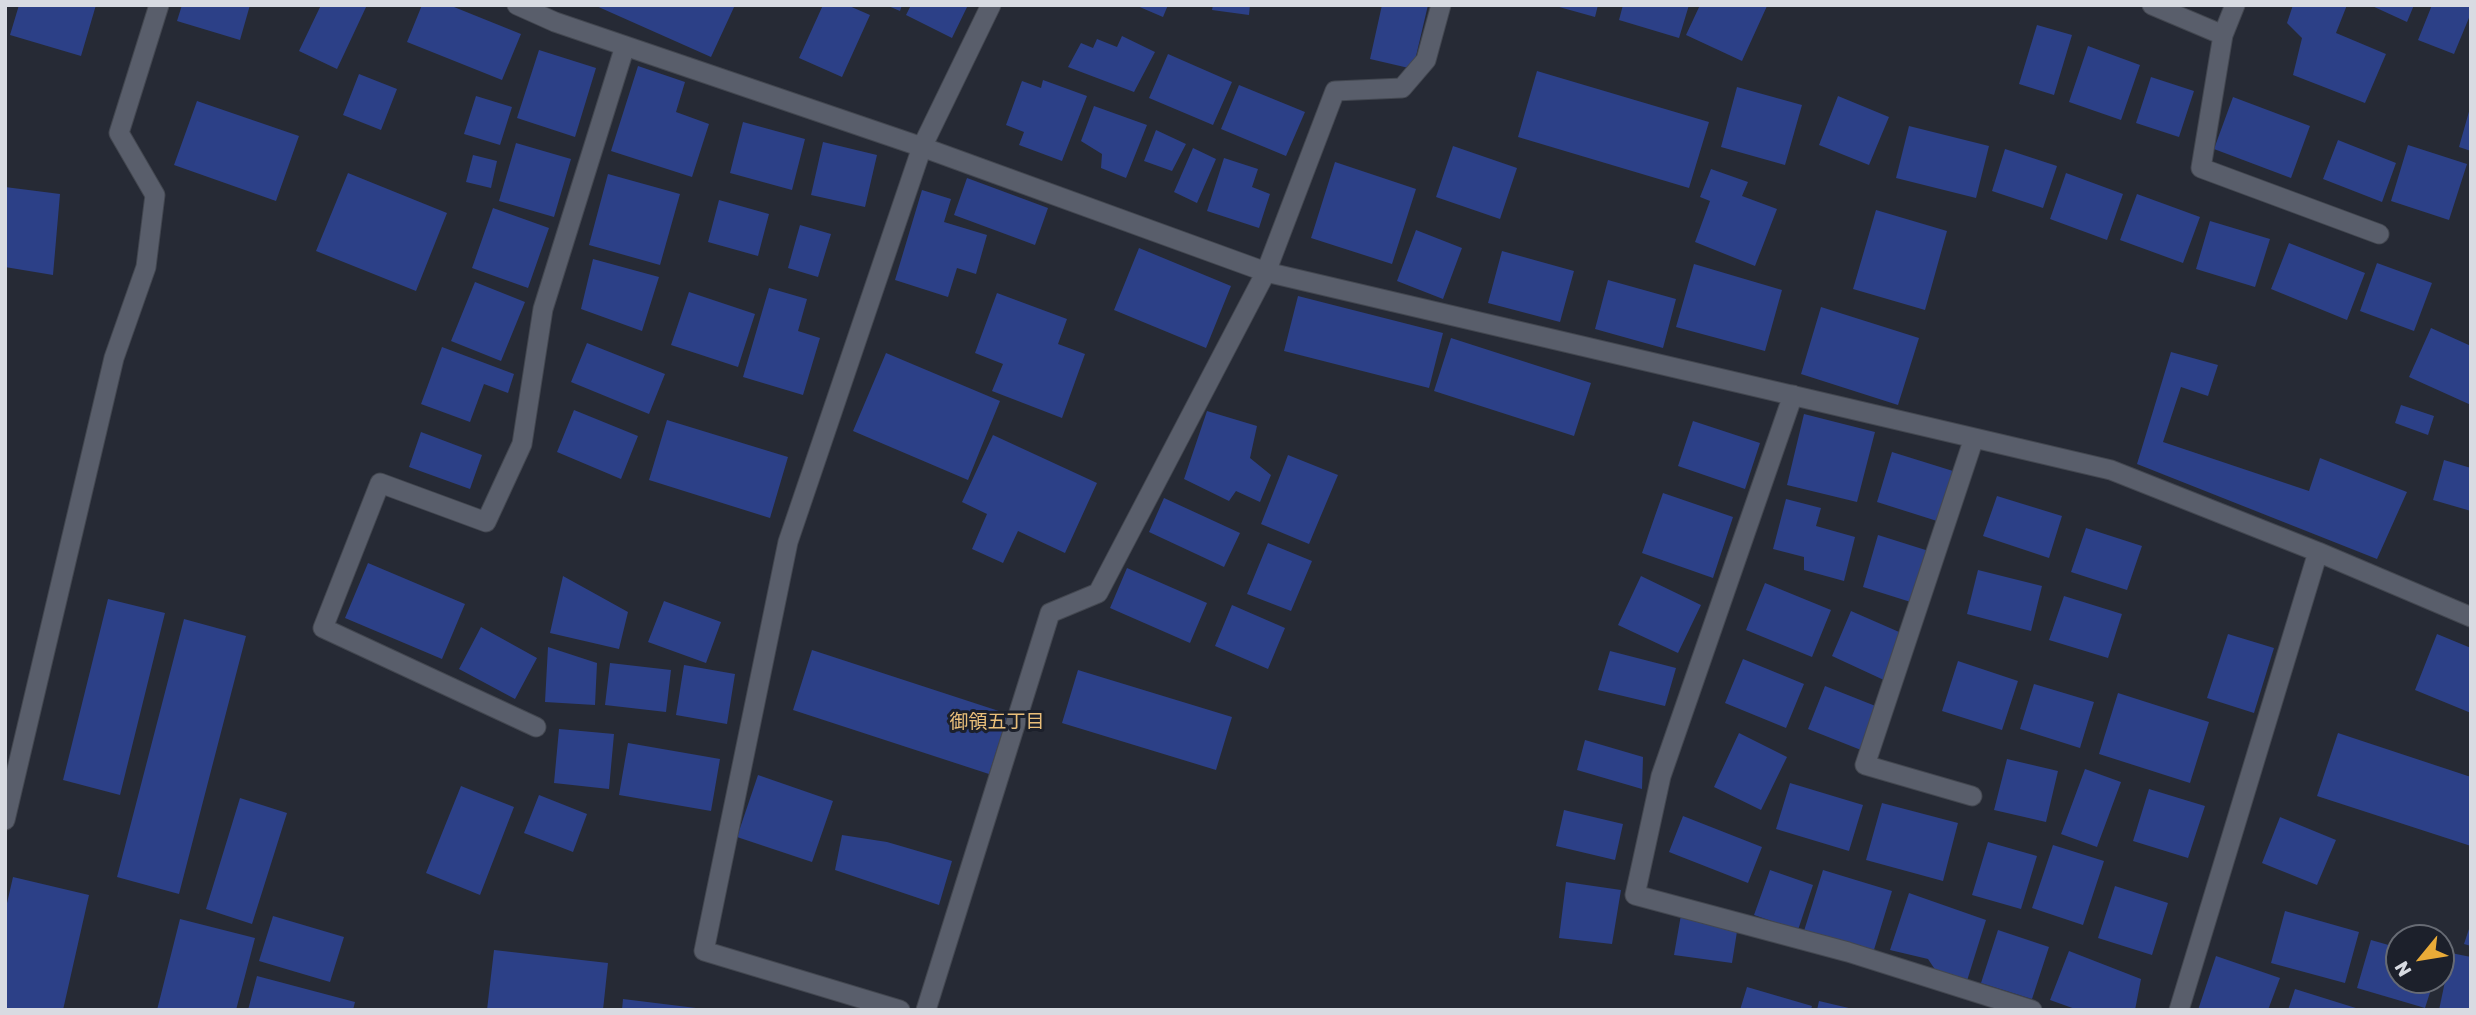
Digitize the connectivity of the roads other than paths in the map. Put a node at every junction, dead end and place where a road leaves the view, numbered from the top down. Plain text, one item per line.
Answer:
1 (159, 5) edge
2 (517, 5) edge
3 (991, 5) edge
4 (1441, 5) edge
5 (2152, 5) edge
6 (2235, 5) edge
7 (2223, 35) junction
8 (625, 46) junction
9 (922, 147) junction
10 (2379, 234) dead end
11 (1266, 272) junction
12 (1793, 395) junction
13 (1974, 438) junction
14 (2318, 551) junction
15 (2471, 617) edge
16 (536, 727) dead end
17 (1972, 796) dead end
18 (5, 820) edge
19 (900, 1010) edge
20 (926, 1010) edge
21 (2032, 1010) edge
22 (2179, 1010) edge

1 - 18 street
2 - 8 street
3 - 9 street
4 - 11 street
5 - 7 street
6 - 7 street
7 - 10 street
8 - 9 street
8 - 16 street
9 - 11 street
9 - 19 street
11 - 12 street
11 - 20 street
12 - 13 street
12 - 21 street
13 - 14 street
13 - 17 street
14 - 15 street
14 - 22 street

